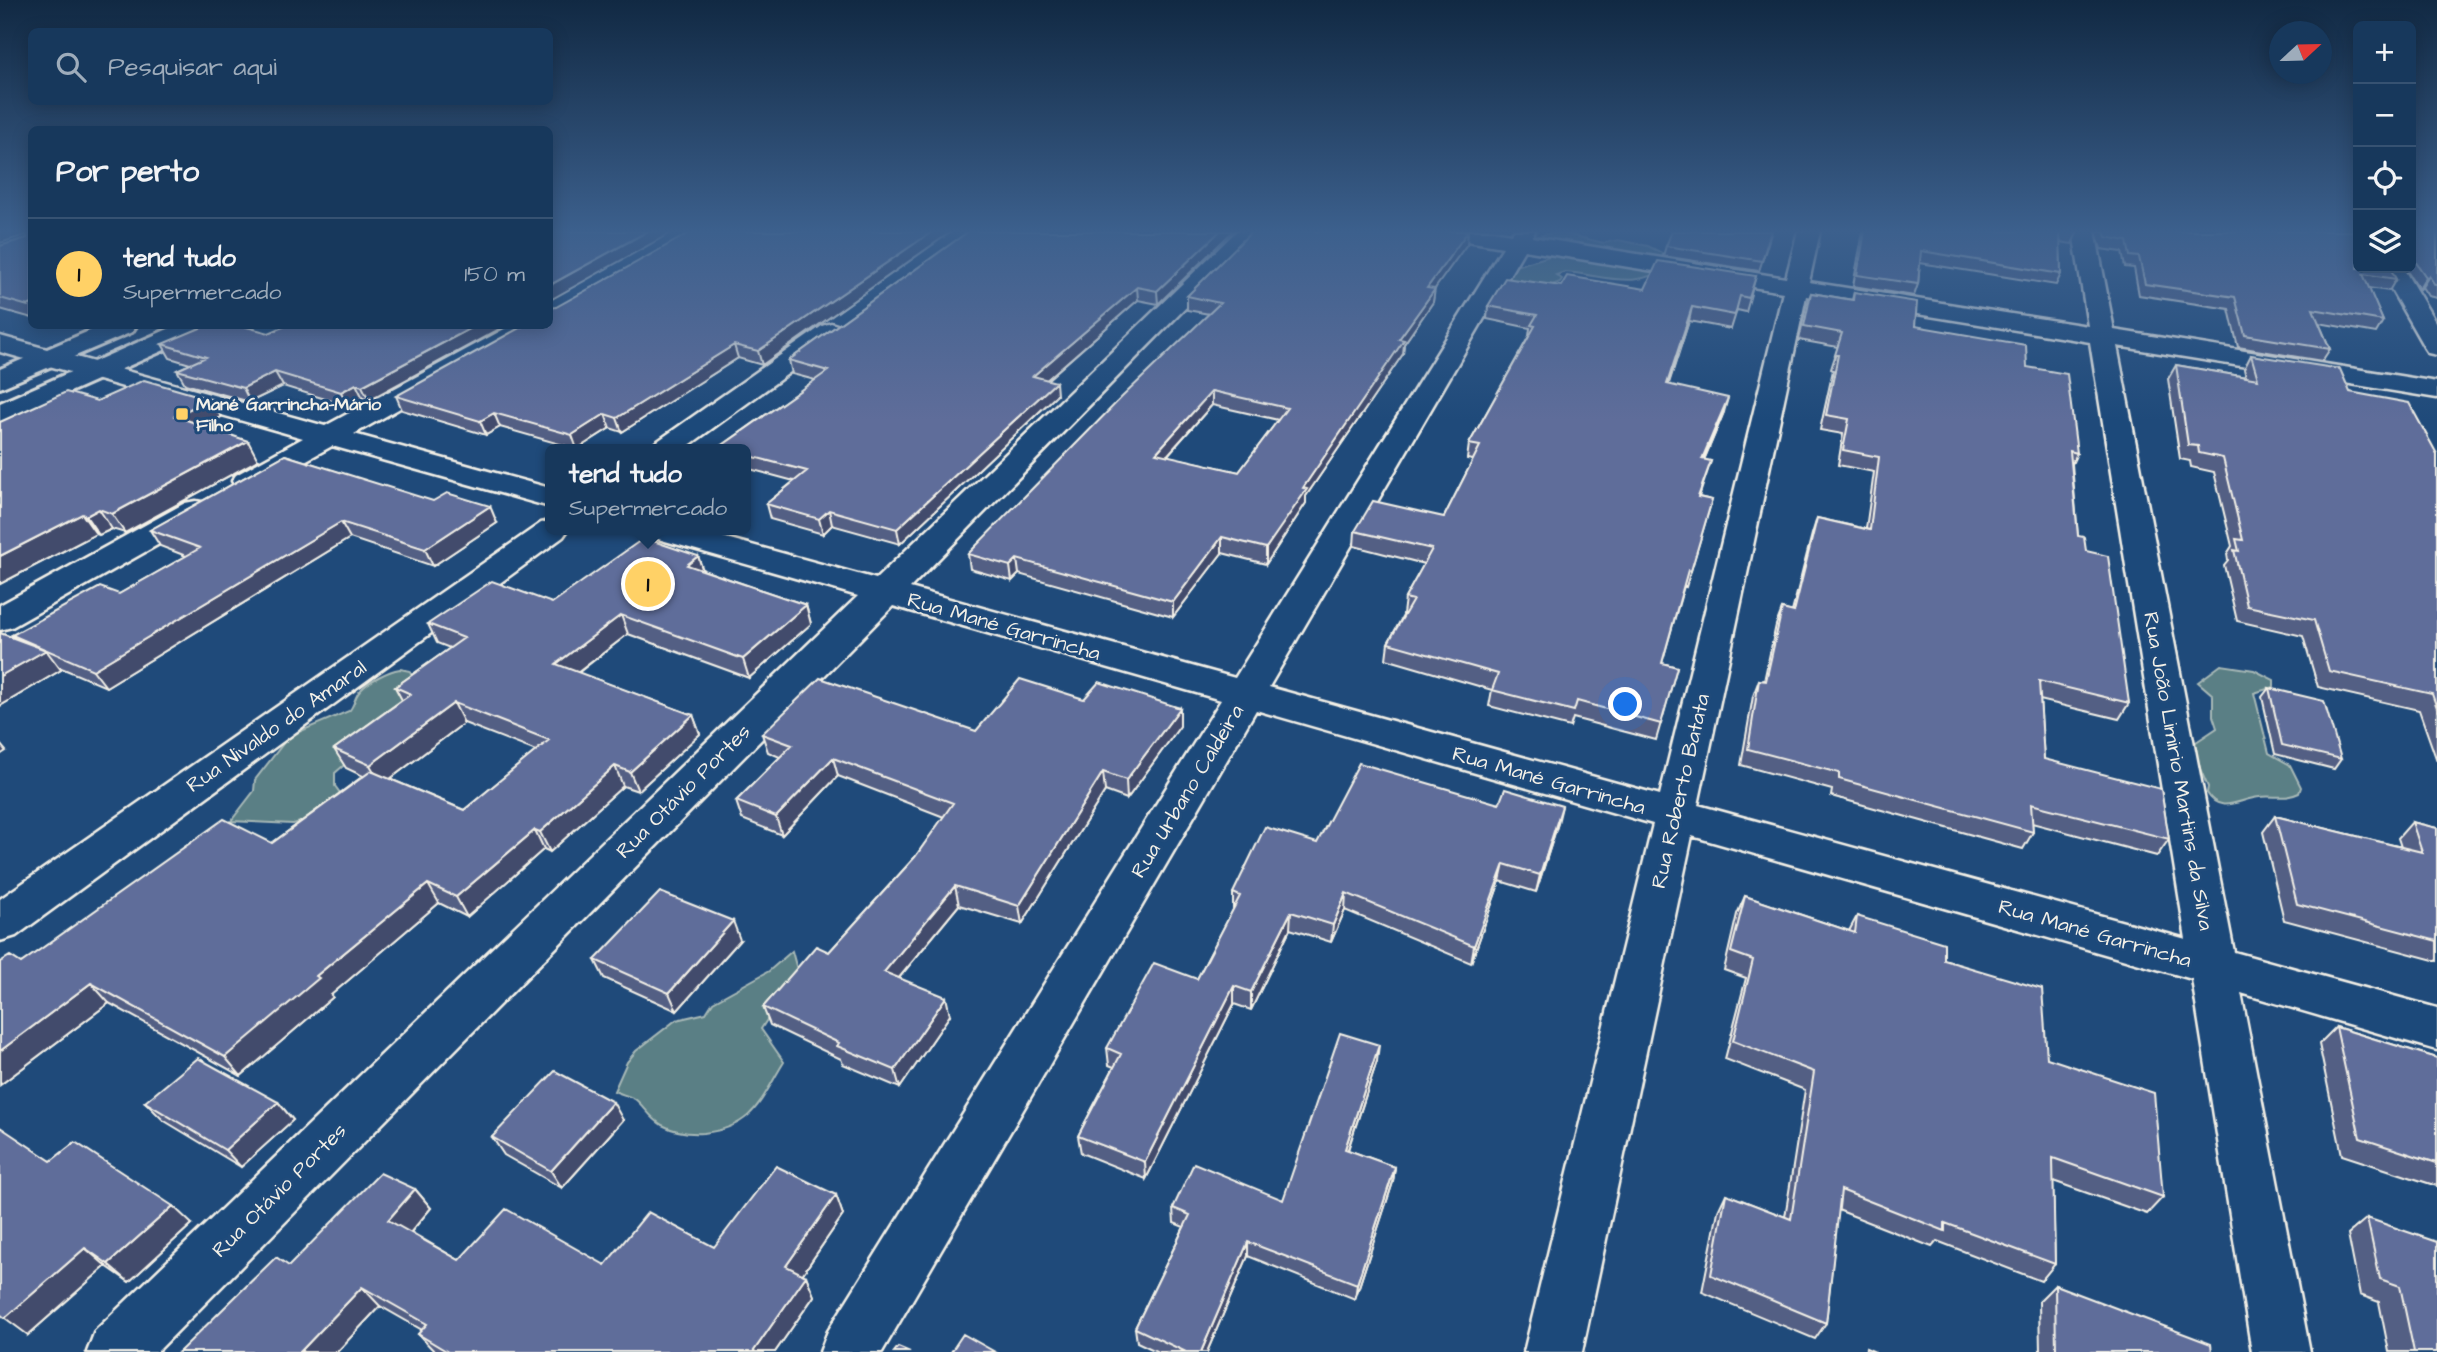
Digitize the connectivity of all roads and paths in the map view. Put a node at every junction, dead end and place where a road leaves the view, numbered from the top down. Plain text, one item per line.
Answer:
1 (1186, 294) edge
2 (1487, 294) edge
3 (1794, 294) edge
4 (1840, 294) edge
5 (2095, 294) edge
6 (2406, 294) edge
7 (847, 320) edge
8 (116, 329) edge
9 (189, 329) edge
10 (523, 329) edge
11 (2103, 336) junction
12 (0, 344) edge
13 (2437, 347) edge
14 (49, 358) junction
15 (96, 370) junction
16 (0, 379) edge
17 (2437, 390) edge
18 (0, 414) edge
19 (328, 436) junction
20 (672, 444) edge
21 (545, 497) edge
22 (545, 535) edge
23 (680, 535) edge
24 (884, 592) junction
25 (0, 619) edge
26 (1245, 694) junction
27 (1674, 814) junction
28 (0, 923) edge
29 (2213, 966) junction
30 (2437, 1029) edge
31 (116, 1352) edge
32 (849, 1352) edge
33 (1553, 1352) edge
34 (2281, 1352) edge

1 - 24 street, Rua Otávio Portes
2 - 26 street, Rua Urbano Caldeira
3 - 27 street, Rua Roberto Batata
4 - 11 street
5 - 11 street, Rua João Limirio Martins da Silva
6 - 13 street
7 - 20 street
8 - 14 main road
9 - 15 main road
10 - 19 street
11 - 17 street
11 - 29 street, Rua João Limirio Martins da Silva
12 - 14 street
14 - 15 street
14 - 16 main road
15 - 18 main road
15 - 19 street
19 - 21 street
19 - 25 street
22 - 28 street, Rua Nivaldo do Amaral
23 - 24 street, Rua Mané Garrincha
24 - 26 street, Rua Mané Garrincha
24 - 31 street, Rua Otávio Portes
26 - 27 street, Rua Mané Garrincha
26 - 32 street, Rua Urbano Caldeira
27 - 29 street, Rua Mané Garrincha
27 - 33 street, Rua Roberto Batata
29 - 30 street, Rua Mané Garrincha
29 - 34 street, Rua João Limirio Martins da Silva

